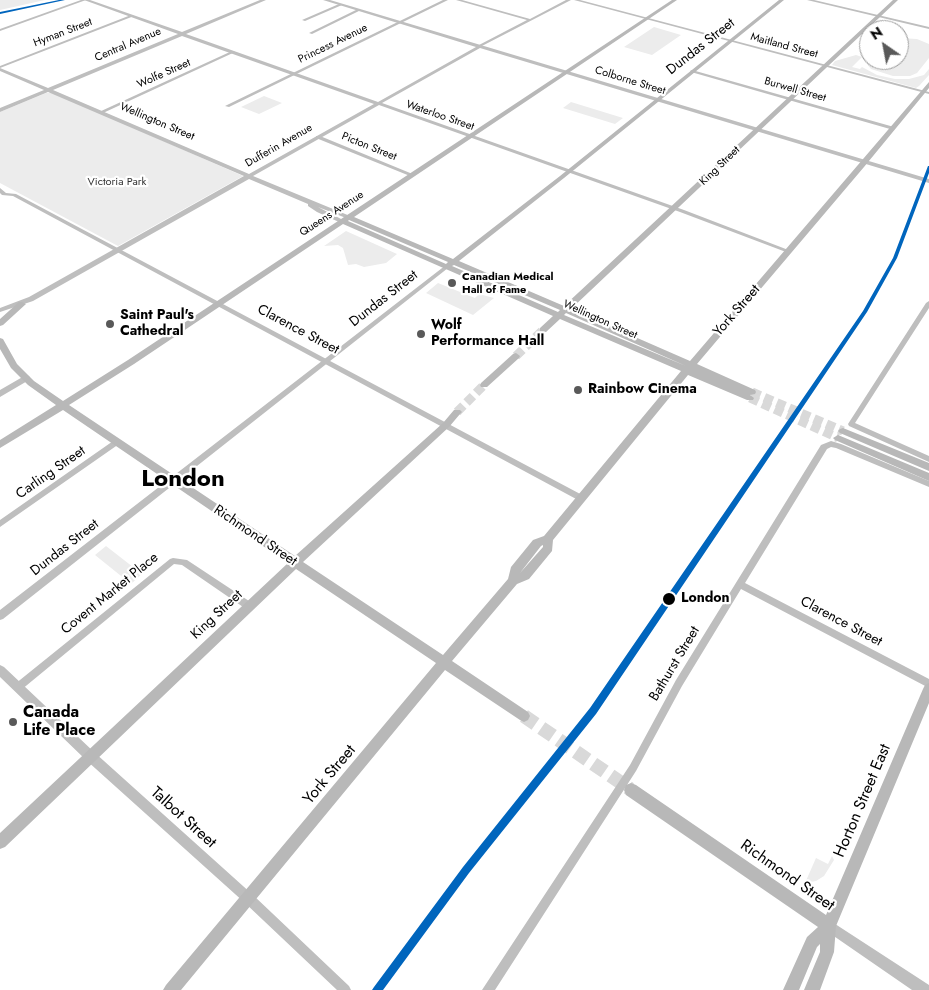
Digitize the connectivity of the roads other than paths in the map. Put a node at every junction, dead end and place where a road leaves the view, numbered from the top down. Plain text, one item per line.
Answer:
1 (85, 0) edge
2 (264, 0) edge
3 (325, 0) edge
4 (446, 0) edge
5 (458, 0) edge
6 (569, 0) edge
7 (576, 0) edge
8 (675, 0) edge
9 (782, 0) edge
10 (809, 0) edge
11 (896, 0) edge
12 (557, 2) dead end
13 (563, 3) junction
14 (340, 4) junction
15 (359, 10) junction
16 (132, 16) junction
17 (879, 16) junction
18 (647, 19) junction
19 (304, 20) dead end
20 (531, 20) junction
21 (398, 22) junction
22 (929, 28) edge
23 (0, 30) edge
24 (311, 32) dead end
25 (181, 34) junction
26 (730, 41) junction
27 (480, 46) junction
28 (233, 52) junction
29 (825, 66) junction
30 (0, 68) edge
31 (692, 71) junction
32 (293, 73) junction
33 (568, 73) junction
34 (929, 84) edge
35 (49, 90) junction
36 (926, 92) edge
37 (657, 99) junction
38 (790, 99) junction
39 (378, 104) junction
40 (227, 106) dead end
41 (0, 110) edge
42 (101, 112) junction
43 (892, 128) junction
44 (757, 130) junction
45 (318, 137) junction
46 (470, 137) junction
47 (865, 163) junction
48 (569, 171) junction
49 (412, 175) junction
50 (250, 176) junction
51 (929, 181) edge
52 (1, 193) edge
53 (304, 200) junction
54 (674, 208) junction
55 (348, 217) junction
56 (341, 221) junction
57 (117, 250) junction
58 (788, 251) junction
59 (454, 262) junction
60 (446, 267) junction
61 (217, 303) junction
62 (929, 303) edge
63 (22, 304) junction
64 (0, 310) edge
65 (562, 312) junction
66 (0, 323) edge
67 (543, 330) tunnel mouth
68 (0, 342) edge
69 (516, 356) tunnel mouth
70 (326, 361) junction
71 (664, 362) junction
72 (688, 368) junction
73 (26, 378) junction
74 (676, 383) junction
75 (484, 385) tunnel mouth
76 (0, 394) edge
77 (751, 395) tunnel mouth
78 (63, 404) junction
79 (457, 412) tunnel mouth
80 (446, 425) junction
81 (837, 438) junction
82 (116, 442) junction
83 (0, 445) edge
84 (929, 459) edge
85 (929, 467) edge
86 (929, 477) edge
87 (174, 481) junction
88 (929, 484) edge
89 (581, 498) junction
90 (0, 524) edge
91 (296, 563) junction
92 (740, 584) junction
93 (249, 606) junction
94 (0, 616) edge
95 (445, 663) junction
96 (0, 670) edge
97 (929, 684) edge
98 (18, 687) junction
99 (929, 689) edge
100 (524, 716) tunnel mouth
101 (90, 756) junction
102 (632, 790) tunnel mouth
103 (0, 842) edge
104 (249, 899) junction
105 (829, 926) junction
106 (171, 990) edge
107 (345, 990) edge
108 (488, 990) edge
109 (792, 990) edge
110 (812, 990) edge
111 (924, 990) edge

1 - 16 street, Waterloo Street
1 - 23 street
2 - 25 street, Central Avenue
3 - 14 street, Colborne Street
4 - 21 street, Princess Avenue
5 - 20 street
6 - 13 street, Dufferin Avenue
7 - 18 street, Maitland Street
8 - 18 main road, Queens Avenue
9 - 26 main road, Dundas Street
10 - 17 street
11 - 17 main road, King Street
12 - 13 street
13 - 20 street, Dufferin Avenue
14 - 15 street, Colborne Street
14 - 19 street
15 - 21 street, Colborne Street
15 - 24 street
16 - 25 street, Waterloo Street
16 - 30 street, Hyman Street
17 - 22 street
17 - 29 main road, King Street
18 - 26 street, Maitland Street
18 - 33 main road, Queens Avenue
20 - 27 street, Dufferin Avenue
21 - 27 street, Colborne Street
21 - 32 street, Princess Avenue
25 - 28 street, Waterloo Street
25 - 35 street, Central Avenue
26 - 29 street, Maitland Street
26 - 31 main road, Dundas Street
27 - 33 street, Colborne Street
27 - 39 street, Dufferin Avenue
28 - 32 street, Waterloo Street
28 - 42 street, Wolfe Street
29 - 36 street, Maitland Street
29 - 38 main road, King Street
30 - 35 street, Wellington Street
31 - 37 main road, Dundas Street
31 - 38 street, Burwell Street
32 - 39 street, Waterloo Street
32 - 40 street, Princess Avenue
33 - 37 street, Colborne Street
33 - 46 main road, Queens Avenue
34 - 36 main road, York Street
35 - 41 street, Central Avenue
35 - 42 street, Wellington Street
36 - 43 main road, York Street
37 - 44 street, Colborne Street
37 - 48 main road, Dundas Street
38 - 43 street, Burwell Street
38 - 44 main road, King Street
39 - 45 street, Dufferin Avenue
39 - 46 street, Waterloo Street
42 - 50 street, Wellington Street
43 - 47 main road, York Street
44 - 47 street, Colborne Street
44 - 54 main road, King Street
45 - 49 street, Picton Street
45 - 50 street, Dufferin Avenue
46 - 48 street, Waterloo Street
46 - 49 main road, Queens Avenue
47 - 51 street, Colborne Street
47 - 58 main road, York Street
48 - 54 street, Waterloo Street
48 - 59 main road, Dundas Street
49 - 55 main road, Queens Avenue
50 - 53 street, Wellington Street
50 - 57 street, Dufferin Avenue
52 - 57 street, Clarence Street
53 - 55 street, Wellington Street
53 - 56 street, Wellington Street
54 - 58 street, Waterloo Street
54 - 65 main road, King Street
55 - 56 main road, Queens Avenue
55 - 59 main road, Wellington Street
56 - 60 main road, Wellington Street
56 - 61 main road, Queens Avenue
57 - 61 street, Clarence Street
57 - 63 street, Dufferin Avenue
58 - 72 main road, York Street
59 - 60 main road, Dundas Street
59 - 65 main road, Wellington Street
60 - 65 main road, Wellington Street
60 - 70 street, Dundas Street
61 - 70 street, Clarence Street
61 - 78 main road, Queens Avenue
62 - 84 street
63 - 64 street, Dufferin Avenue
63 - 66 main road
65 - 67 main road, King Street
65 - 71 main road, Wellington Street
65 - 72 main road, Wellington Street
68 - 73 main road, Richmond Street
69 - 75 main road
70 - 80 street, Clarence Street
70 - 87 street, Dundas Street
71 - 72 main road, Wellington Street
71 - 74 main road
72 - 74 main road, York Street
72 - 77 main road, Wellington Street
73 - 76 street
73 - 78 main road, Richmond Street
74 - 89 main road, York Street
78 - 82 main road, Richmond Street
78 - 83 main road, Queens Avenue
79 - 80 main road, King Street
80 - 89 street, Clarence Street
80 - 91 main road, King Street
81 - 85 main road
81 - 86 main road
81 - 88 street
81 - 92 street, Bathurst Street
82 - 87 main road, Richmond Street
82 - 90 street, Carling Street
87 - 91 main road, Richmond Street
87 - 94 street, Dundas Street
89 - 95 main road, York Street
91 - 93 main road, King Street
91 - 95 main road, Richmond Street
92 - 97 street, Clarence Street
92 - 108 street, Bathurst Street
93 - 98 street, Covent Market Place
93 - 101 main road, King Street
95 - 100 main road, Richmond Street
95 - 104 main road, York Street
96 - 98 street, Talbot Street
98 - 101 street, Talbot Street
99 - 105 main road, Horton Street East
101 - 103 main road, King Street
101 - 104 street, Talbot Street
102 - 105 main road, Richmond Street
104 - 106 main road, York Street
104 - 107 street, Talbot Street
105 - 109 main road, Horton Street East
105 - 110 main road, Horton Street East
105 - 111 street, Richmond Street

